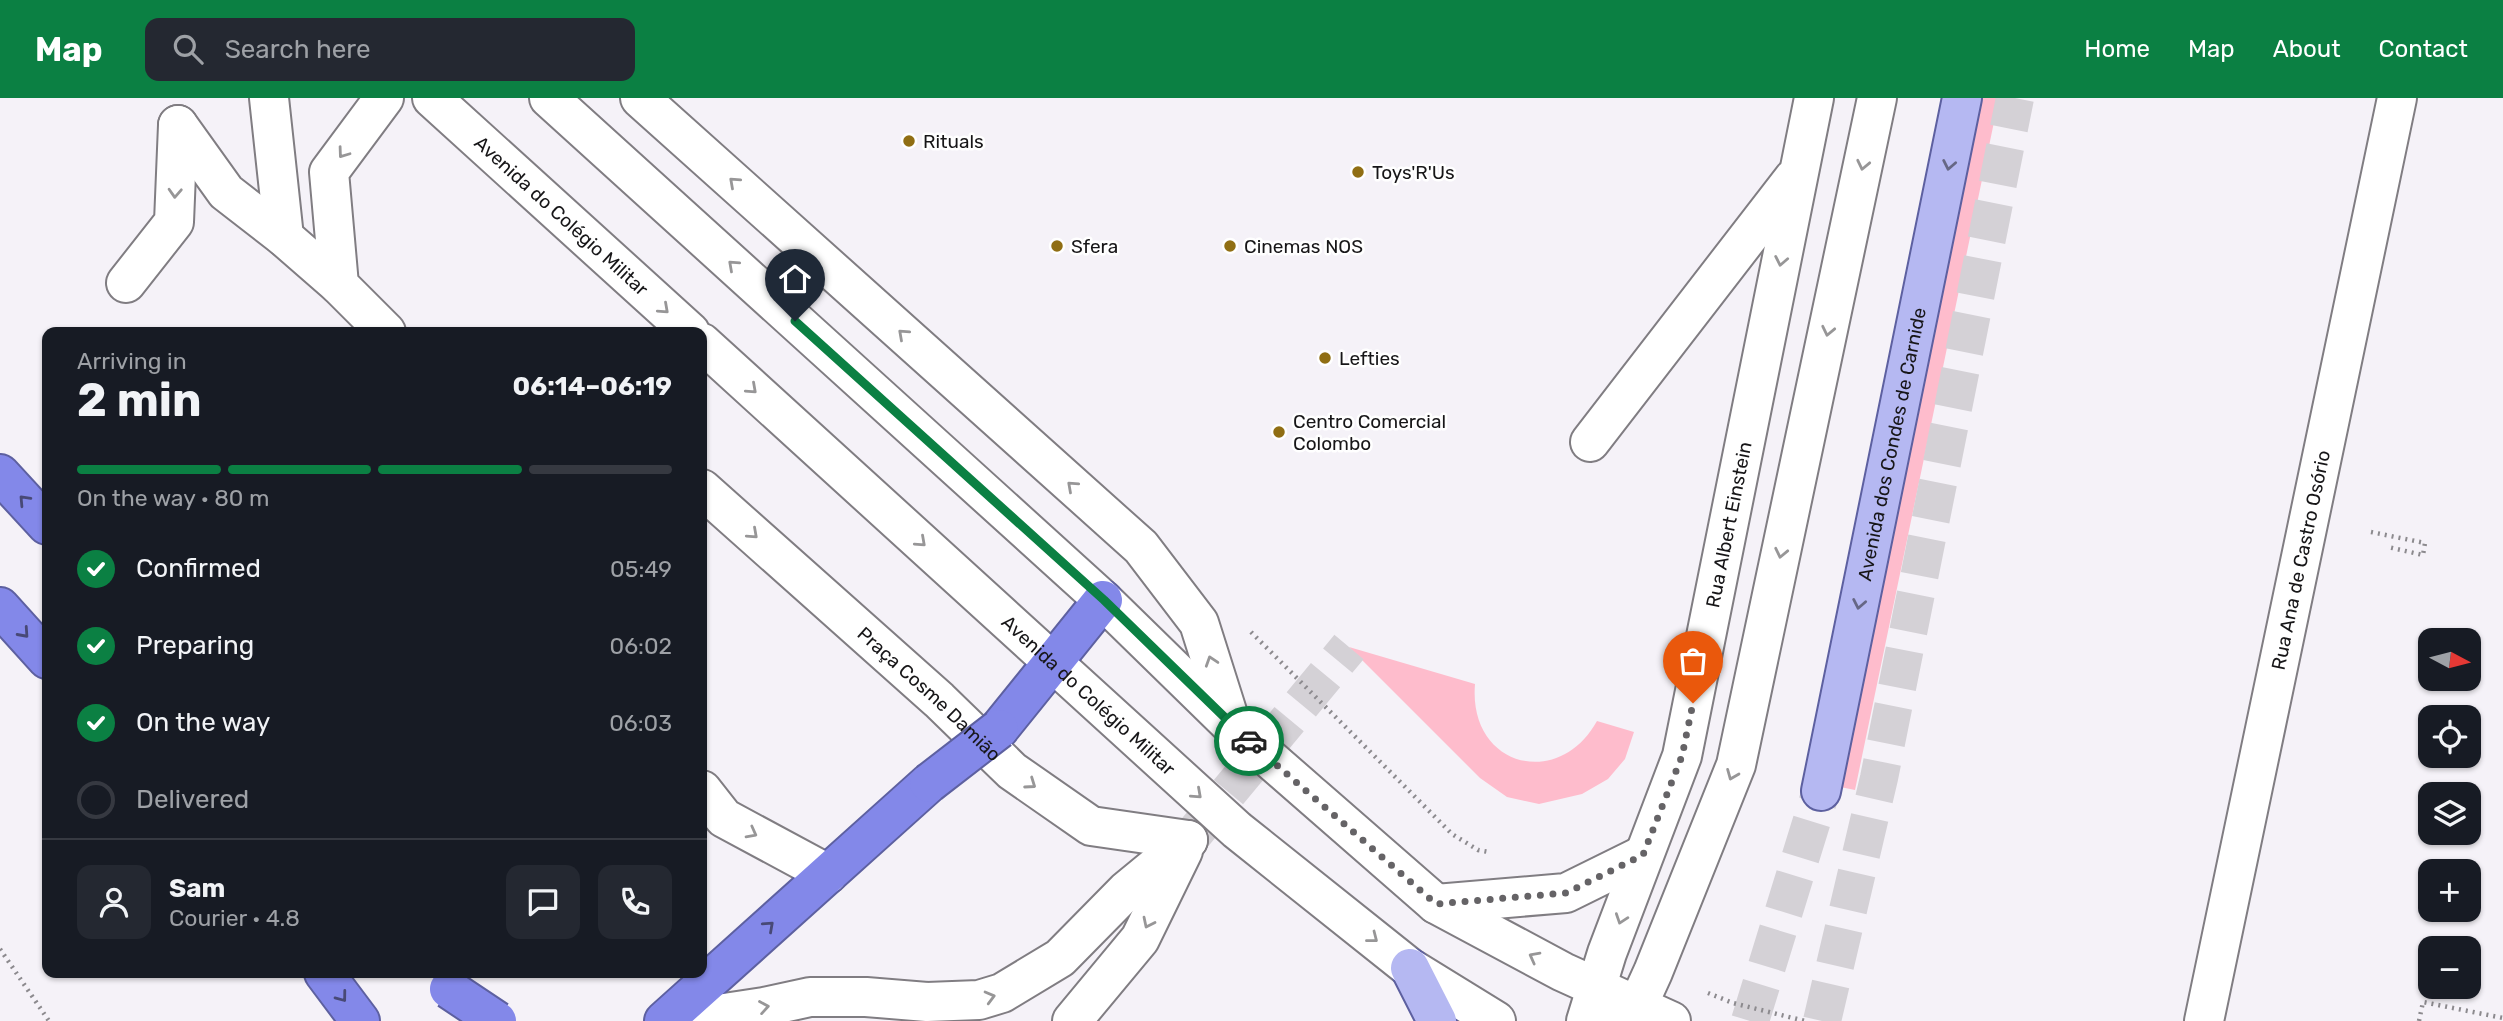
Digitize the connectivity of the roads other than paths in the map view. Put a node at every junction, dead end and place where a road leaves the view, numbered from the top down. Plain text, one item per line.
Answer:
1 (269, 98) edge
2 (384, 98) edge
3 (432, 98) edge
4 (549, 98) edge
5 (640, 98) edge
6 (1814, 98) edge
7 (1877, 98) edge
8 (1962, 98) edge
9 (2397, 98) edge
10 (1799, 172) junction
11 (284, 237) junction
12 (126, 283) dead end
13 (339, 285) junction
14 (381, 327) edge
15 (684, 327) edge
16 (707, 348) edge
17 (1590, 442) dead end
18 (0, 474) edge
19 (707, 493) edge
20 (42, 520) edge
21 (1104, 600) junction
22 (0, 607) edge
23 (42, 653) edge
24 (1053, 662) junction
25 (1232, 726) junction
26 (1821, 791) tunnel mouth
27 (707, 796) edge
28 (1188, 840) junction
29 (1643, 855) junction
30 (828, 874) junction
31 (1436, 904) junction
32 (1410, 968) junction
33 (328, 978) edge
34 (443, 981) edge
35 (1591, 1004) edge
36 (1643, 1016) edge
37 (360, 1021) edge
38 (474, 1021) edge
39 (497, 1021) edge
40 (663, 1021) edge
41 (672, 1021) edge
42 (1072, 1021) edge
43 (1437, 1021) edge
44 (1496, 1021) edge
45 (2204, 1021) edge

1 - 11 street
2 -> 13 street
3 -> 15 street, Avenida do Colégio Militar
21 -> 4 street
25 -> 5 street
6 - 10 street, Rua Albert Einstein
7 -> 36 street
8 -> 26 main road, Avenida dos Condes de Carnide
9 - 45 street, Rua Ana de Castro Osório
10 - 17 street
10 -> 29 street, Rua Albert Einstein
11 -> 12 street
11 - 13 street
13 - 14 street
16 -> 24 street, Avenida do Colégio Militar
20 -> 18 highway
19 -> 28 street, Praça Cosme Damião
21 - 24 highway
21 - 25 street
22 -> 23 highway
24 - 30 highway, bridge
24 -> 32 street, Avenida do Colégio Militar
25 - 31 street
27 -> 30 street
41 -> 28 street
28 -> 42 street
29 - 31 street
29 -> 35 street, Rua Albert Einstein
40 -> 30 highway
35 -> 31 street
32 - 43 main road
32 - 44 street, Avenida do Colégio Militar
33 -> 37 highway
34 - 38 highway
34 - 39 highway, bridge
35 - 36 street

